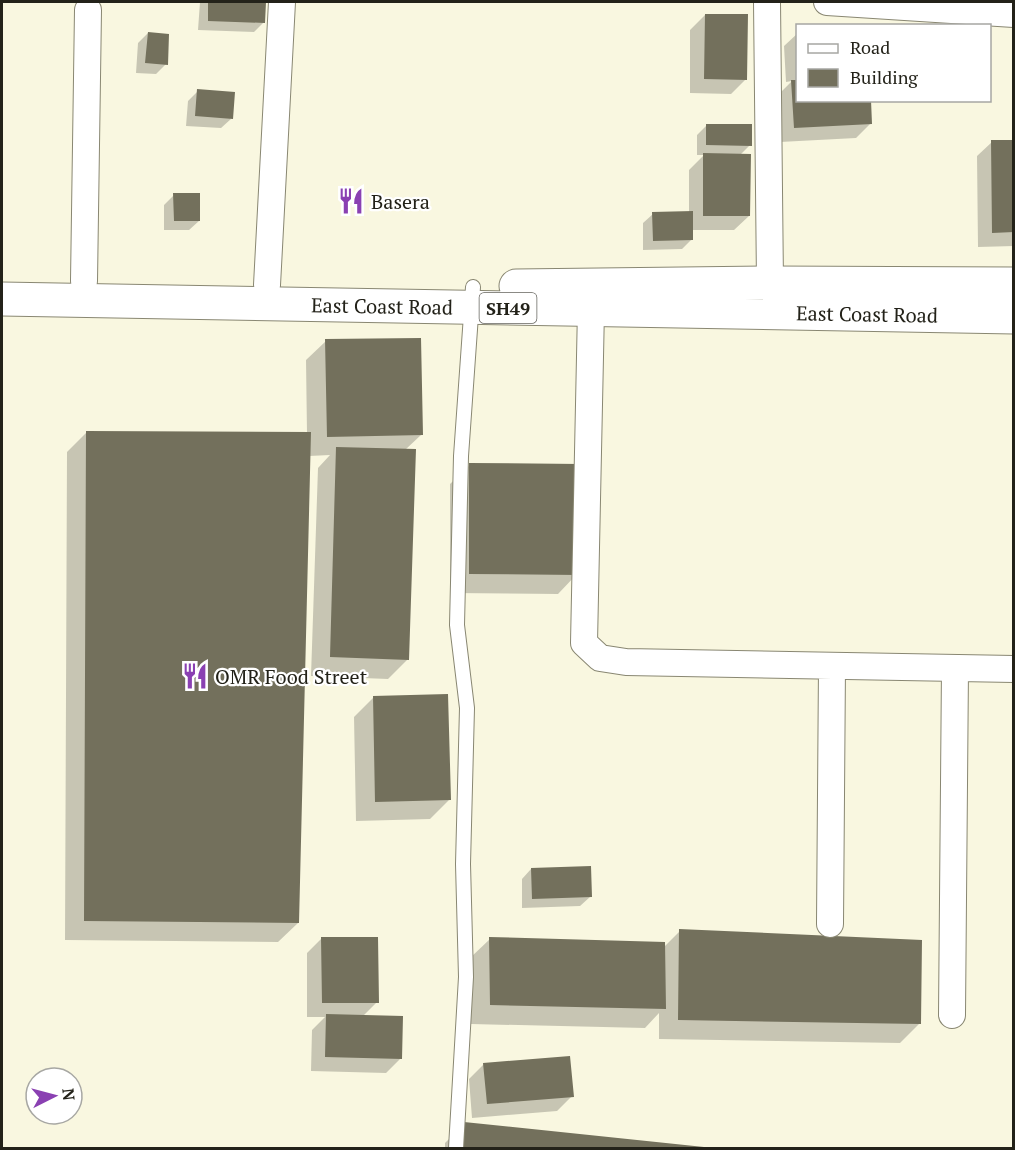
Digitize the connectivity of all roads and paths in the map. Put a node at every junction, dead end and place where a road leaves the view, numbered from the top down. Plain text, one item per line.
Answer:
1 (282, 2) edge
2 (767, 2) edge
3 (827, 2) edge
4 (88, 10) dead end
5 (1014, 15) edge
6 (2, 280) edge
7 (84, 281) junction
8 (770, 283) junction
9 (1014, 284) edge
10 (267, 285) junction
11 (472, 297) junction
12 (2, 299) edge
13 (591, 309) junction
14 (1014, 317) edge
15 (832, 666) junction
16 (955, 668) junction
17 (1014, 669) edge
18 (830, 924) dead end
19 (952, 1015) dead end
20 (456, 1149) edge

1 - 10 street
2 - 8 street
3 - 5 street
4 - 7 street
6 - 7 main road, East Coast Road / SH49
7 - 10 main road, East Coast Road / SH49
8 - 9 main road, East Coast Road / SH49
8 - 11 main road, East Coast Road / SH49
10 - 11 main road, East Coast Road / SH49
11 - 12 main road, East Coast Road / SH49
11 - 13 main road, East Coast Road / SH49
11 - 20 lane
13 - 14 main road, East Coast Road / SH49
13 - 15 street
15 - 16 street
15 - 18 street
16 - 17 street
16 - 19 street

